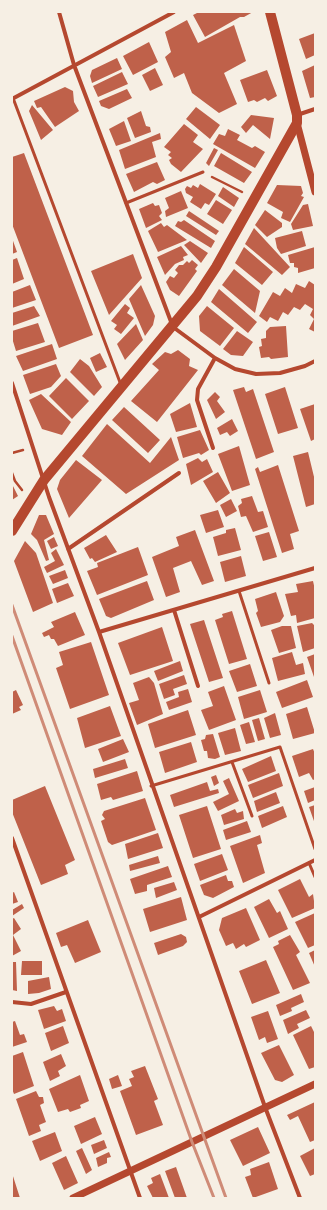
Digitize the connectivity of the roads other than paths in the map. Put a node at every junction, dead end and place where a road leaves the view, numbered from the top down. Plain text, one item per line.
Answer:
1 (59, 12) edge
2 (174, 12) edge
3 (270, 12) edge
4 (74, 65) junction
5 (12, 98) edge
6 (315, 109) edge
7 (297, 119) junction
8 (203, 172) road end
9 (315, 192) edge
10 (126, 203) junction
11 (173, 327) junction
12 (215, 358) junction
13 (315, 361) edge
14 (12, 383) edge
15 (121, 386) junction
16 (213, 448) dead end
17 (180, 473) dead end
18 (44, 480) junction
19 (12, 531) edge
20 (68, 549) junction
21 (315, 568) edge
22 (238, 591) junction
23 (174, 610) junction
24 (99, 632) junction
25 (269, 683) dead end
26 (198, 686) dead end
27 (232, 762) junction
28 (152, 786) junction
29 (252, 816) dead end
30 (12, 838) edge
31 (315, 849) edge
32 (315, 860) edge
33 (309, 863) junction
34 (315, 877) edge
35 (199, 917) junction
36 (66, 992) junction
37 (12, 1002) edge
38 (315, 1084) edge
39 (265, 1108) junction
40 (130, 1171) junction
41 (73, 1198) edge
42 (140, 1198) edge
43 (300, 1198) edge

1 - 4 street
2 - 4 street
3 - 7 main road
4 - 5 street
4 - 10 street
5 - 15 lane
6 - 7 street
7 - 9 street
7 - 11 main road
8 - 10 lane
10 - 11 street
11 - 12 street
11 - 15 main road
12 - 13 street
12 - 16 street
14 - 18 street
15 - 18 main road
17 - 20 street
18 - 19 main road
18 - 20 street
20 - 24 street
21 - 22 street
22 - 23 street
22 - 25 lane
23 - 24 street
23 - 26 street
24 - 28 street
27 - 28 lane
27 - 29 lane
27 - 31 lane
28 - 35 street
30 - 36 street
32 - 33 street
33 - 34 lane
33 - 35 street
35 - 39 street
36 - 37 street
36 - 40 street
38 - 39 street
39 - 40 street
39 - 43 street
40 - 41 street
40 - 42 street

